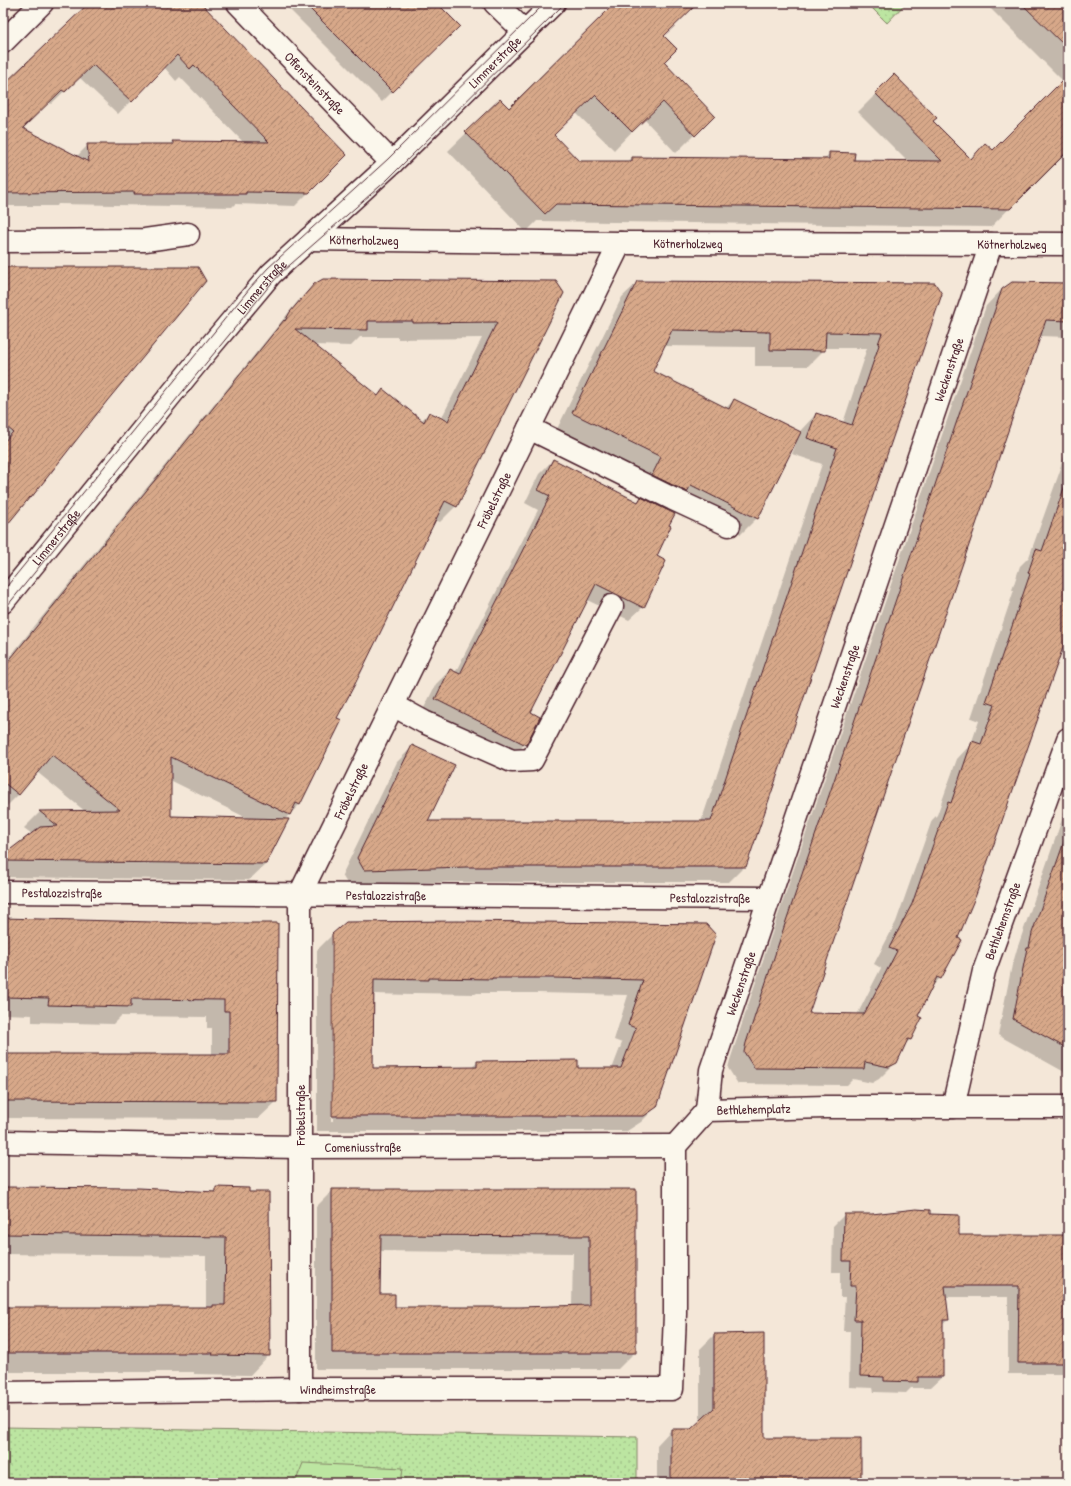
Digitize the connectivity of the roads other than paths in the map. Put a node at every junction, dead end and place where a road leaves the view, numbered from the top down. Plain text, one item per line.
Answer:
1 (42, 3) edge
2 (238, 3) edge
3 (495, 3) edge
4 (554, 3) edge
5 (525, 32) junction
6 (3, 42) edge
7 (387, 168) junction
8 (188, 234) dead end
9 (309, 239) junction
10 (3, 241) edge
11 (620, 243) junction
12 (991, 244) junction
13 (1068, 244) edge
14 (529, 428) junction
15 (729, 525) dead end
16 (3, 602) edge
17 (612, 606) dead end
18 (393, 705) junction
19 (1068, 739) edge
20 (3, 892) edge
21 (300, 894) junction
22 (769, 898) junction
23 (953, 1107) junction
24 (1068, 1108) edge
25 (707, 1110) junction
26 (3, 1142) edge
27 (675, 1146) junction
28 (300, 1147) junction
29 (300, 1389) junction
30 (3, 1393) edge

1 - 6 street
2 - 7 street, Offensteinstraße
3 - 5 street
4 - 5 street, Limmerstraße
5 - 7 street, Limmerstraße
7 - 9 street, Limmerstraße
8 - 10 street
9 - 11 street, Kötnerholzweg
9 - 16 street, Limmerstraße
11 - 12 street, Kötnerholzweg
11 - 14 street, Fröbelstraße
12 - 13 street, Kötnerholzweg
12 - 22 street, Weckenstraße
14 - 15 street
14 - 18 street, Fröbelstraße
17 - 18 street
18 - 21 street, Fröbelstraße
19 - 23 street, Bethlehemstraße
20 - 21 street, Pestalozzistraße
21 - 22 street, Pestalozzistraße
21 - 28 street, Fröbelstraße
22 - 25 street, Weckenstraße
23 - 24 street, Bethlehemplatz
23 - 25 street, Bethlehemplatz
25 - 27 street, Bethlehemplatz
26 - 28 street, Comeniusstraße
27 - 28 street, Comeniusstraße
27 - 29 street, Windheimstraße
28 - 29 street, Fröbelstraße
29 - 30 street, Windheimstraße

